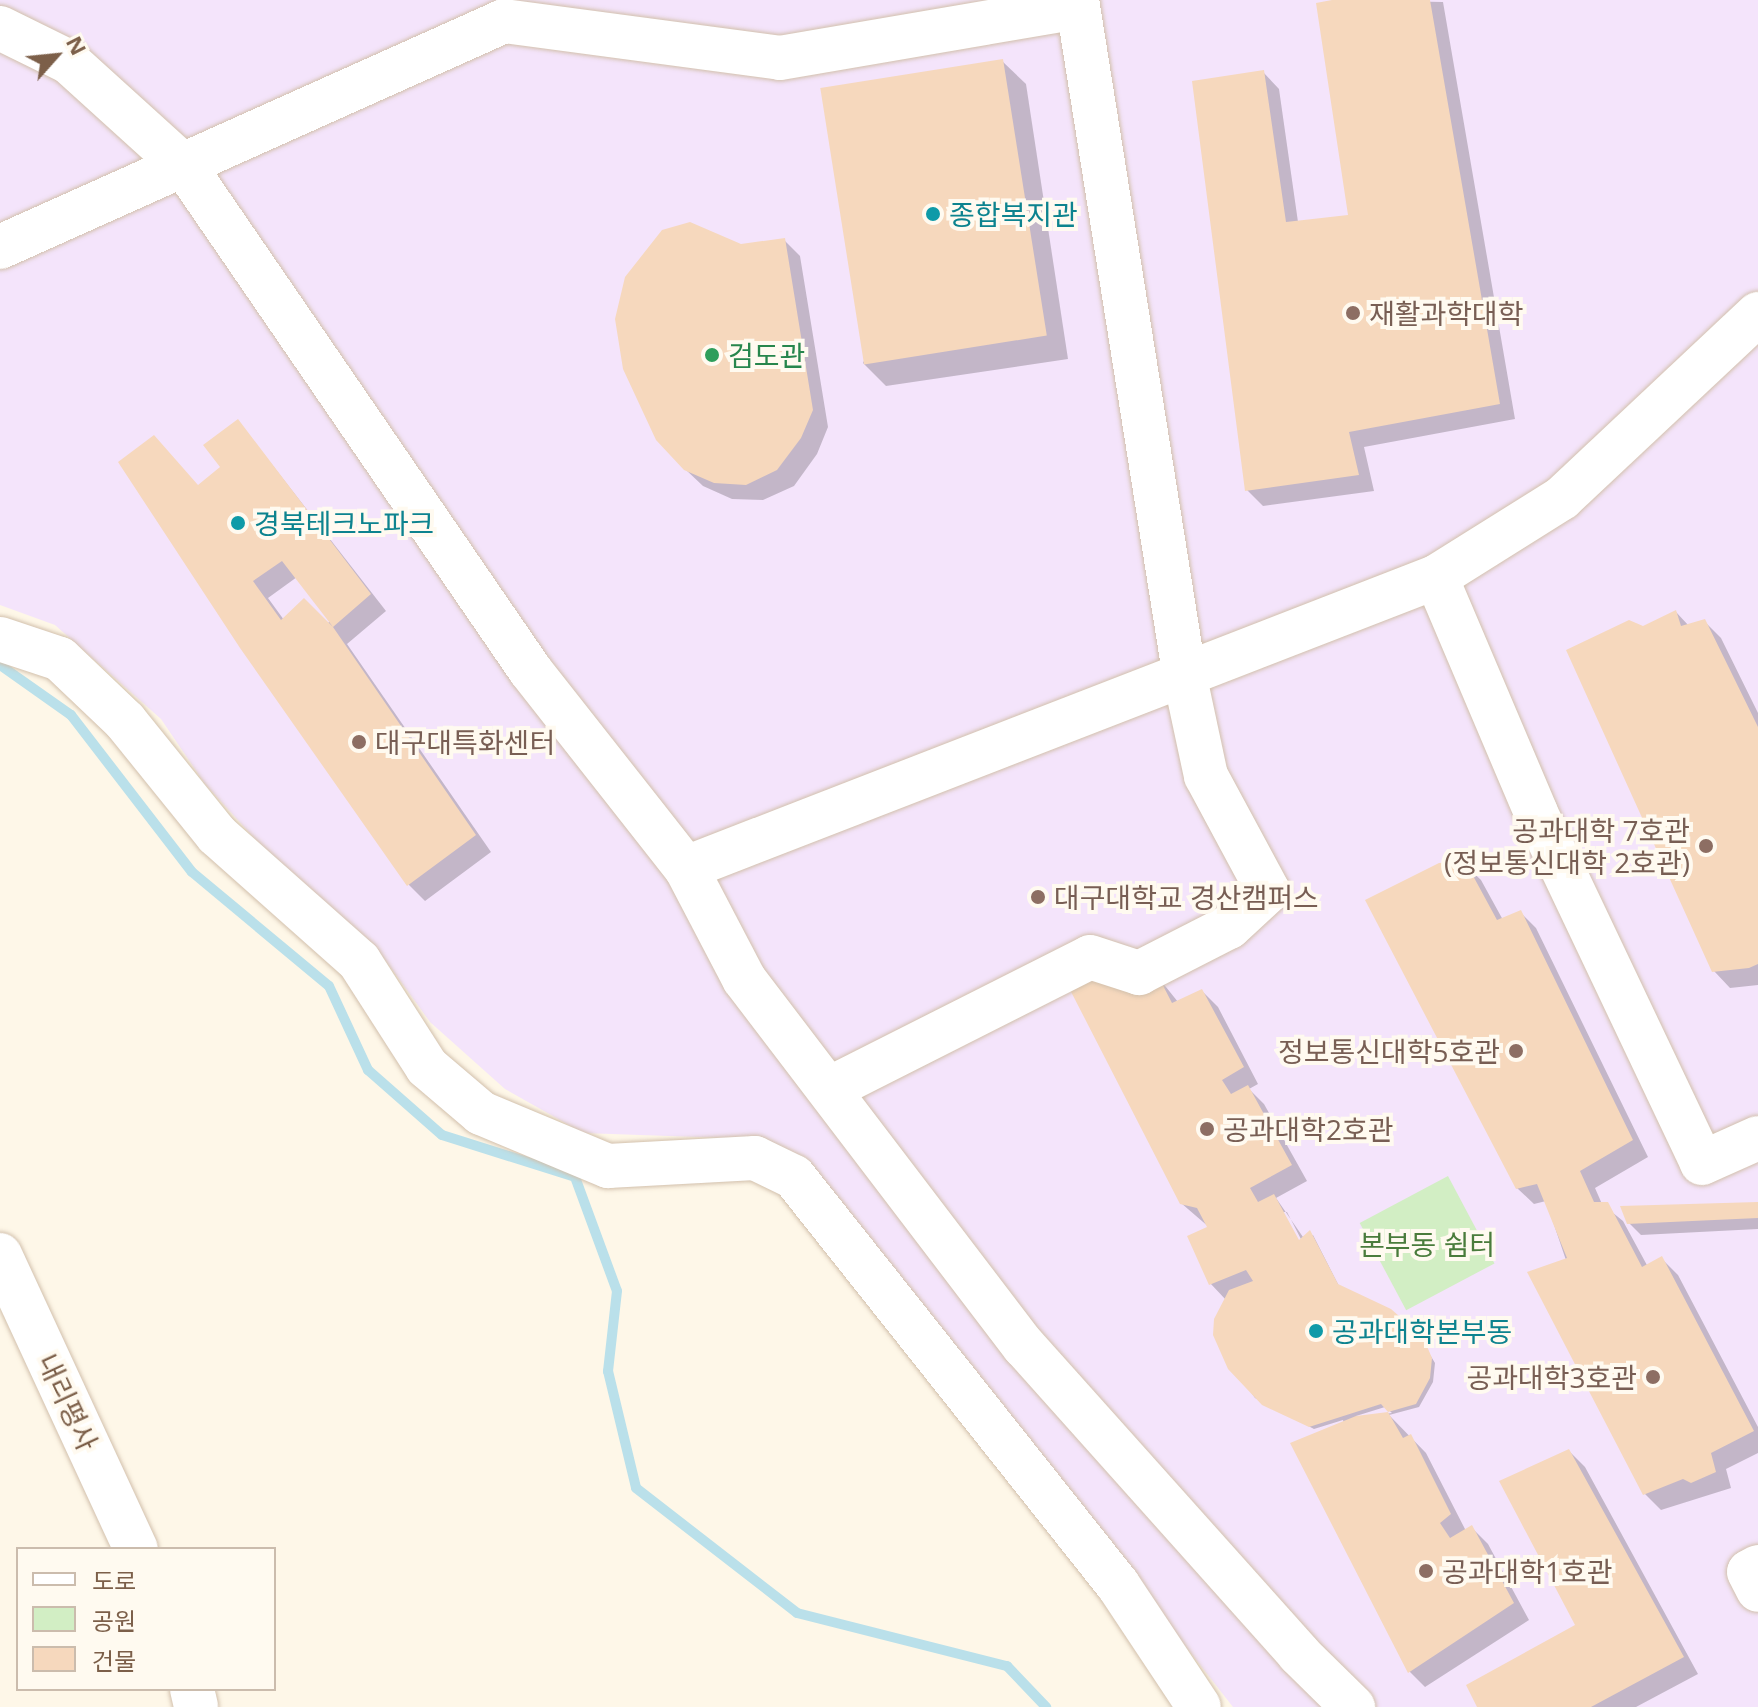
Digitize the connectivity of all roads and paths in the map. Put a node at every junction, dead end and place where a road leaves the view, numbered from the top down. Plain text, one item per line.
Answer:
1 (1077, 3) edge
2 (501, 10) edge
3 (0, 28) edge
4 (185, 167) junction
5 (0, 247) edge
6 (1758, 314) edge
7 (1436, 577) junction
8 (0, 639) edge
9 (1185, 678) junction
10 (686, 868) junction
11 (829, 1089) junction
12 (1758, 1138) edge
13 (0, 1255) edge
14 (135, 1547) edge
15 (1758, 1567) edge
16 (1758, 1590) edge
17 (1199, 1707) edge
18 (1353, 1707) edge

1 - 2 street
1 - 9 street
2 - 4 street
3 - 4 street
4 - 5 street
4 - 10 street
6 - 7 street
7 - 9 street
7 - 12 street
8 - 17 street
9 - 10 street
9 - 11 street
10 - 11 street
11 - 18 street
13 - 14 street, 내리평사
15 - 16 street

